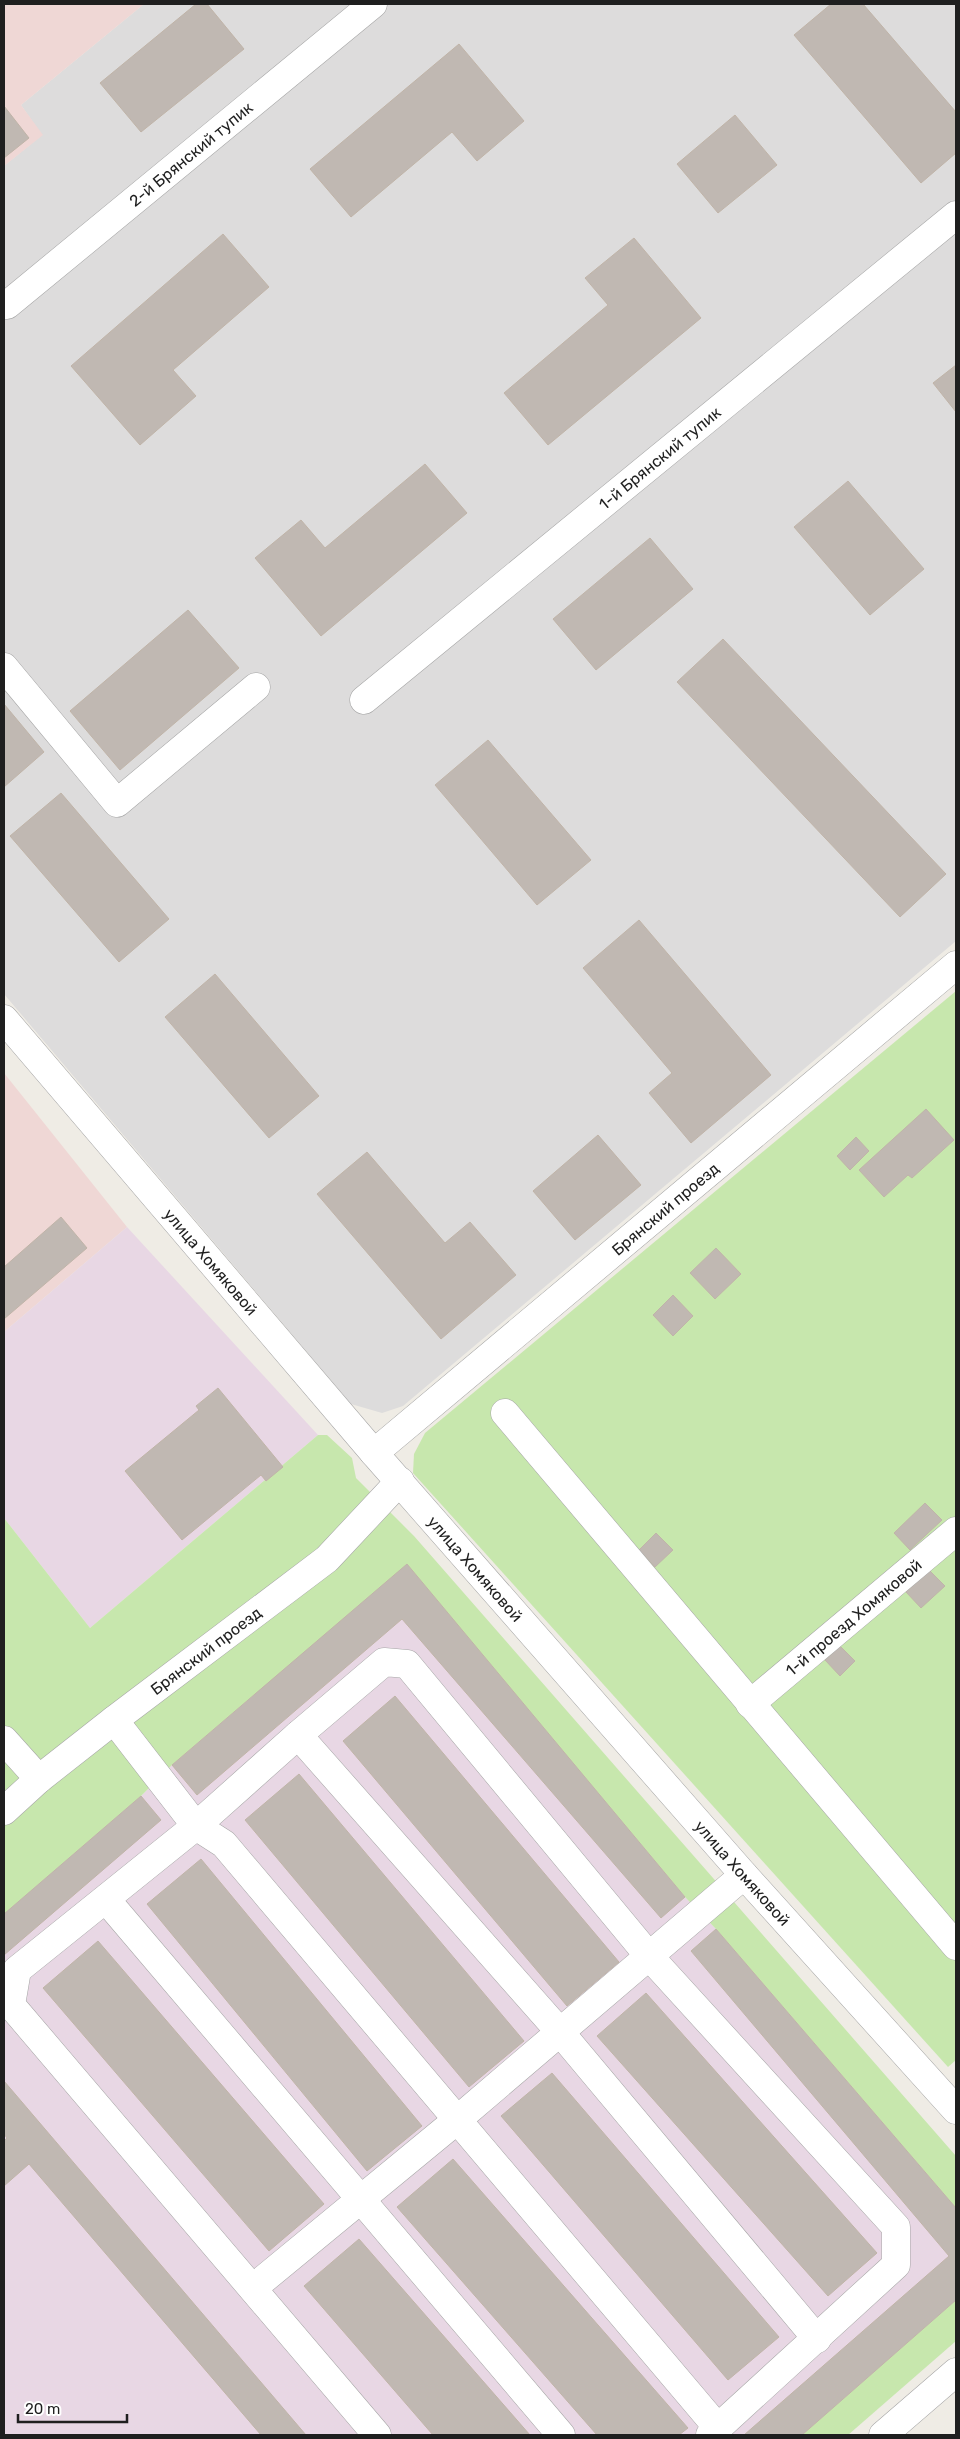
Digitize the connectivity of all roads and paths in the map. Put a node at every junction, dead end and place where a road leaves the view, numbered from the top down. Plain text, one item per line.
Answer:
1 (374, 4) edge
2 (956, 216) edge
3 (7, 305) dead end
4 (4, 667) edge
5 (256, 687) dead end
6 (364, 700) dead end
7 (956, 965) edge
8 (4, 1019) edge
9 (505, 1413) dead end
10 (374, 1453) junction
11 (400, 1481) junction
12 (956, 1531) edge
13 (750, 1704) junction
14 (114, 1720) junction
15 (298, 1735) junction
16 (4, 1740) edge
17 (39, 1779) junction
18 (4, 1812) edge
19 (196, 1826) junction
20 (744, 1874) junction
21 (109, 1903) dead end
22 (956, 1946) edge
23 (650, 1956) junction
24 (560, 2032) junction
25 (956, 2110) edge
26 (457, 2120) junction
27 (360, 2200) junction
28 (253, 2288) junction
29 (817, 2339) junction
30 (956, 2372) edge
31 (714, 2432) edge
32 (377, 2435) edge
33 (562, 2435) edge
34 (883, 2435) edge

1 - 3 street, 2-й Брянский тупик
2 - 6 street, 1-й Брянский тупик
4 - 5 street
7 - 10 street, Брянский проезд
8 - 10 street, улица Хомяковой
9 - 13 street
10 - 11 street, улица Хомяковой
11 - 14 street, Брянский проезд
11 - 20 street, улица Хомяковой
12 - 13 street, 1-й проезд Хомяковой
13 - 22 street
14 - 17 street, Брянский проезд
14 - 19 street
15 - 19 street
15 - 23 street
15 - 24 street
16 - 17 street
17 - 18 street, Брянский проезд
19 - 26 street
19 - 28 street
20 - 23 street
20 - 25 street, улица Хомяковой
21 - 27 street
23 - 24 street
23 - 29 street
24 - 26 street
24 - 29 street
26 - 27 street
26 - 31 street
27 - 28 street
27 - 33 street
28 - 32 street
29 - 31 street
30 - 34 street

